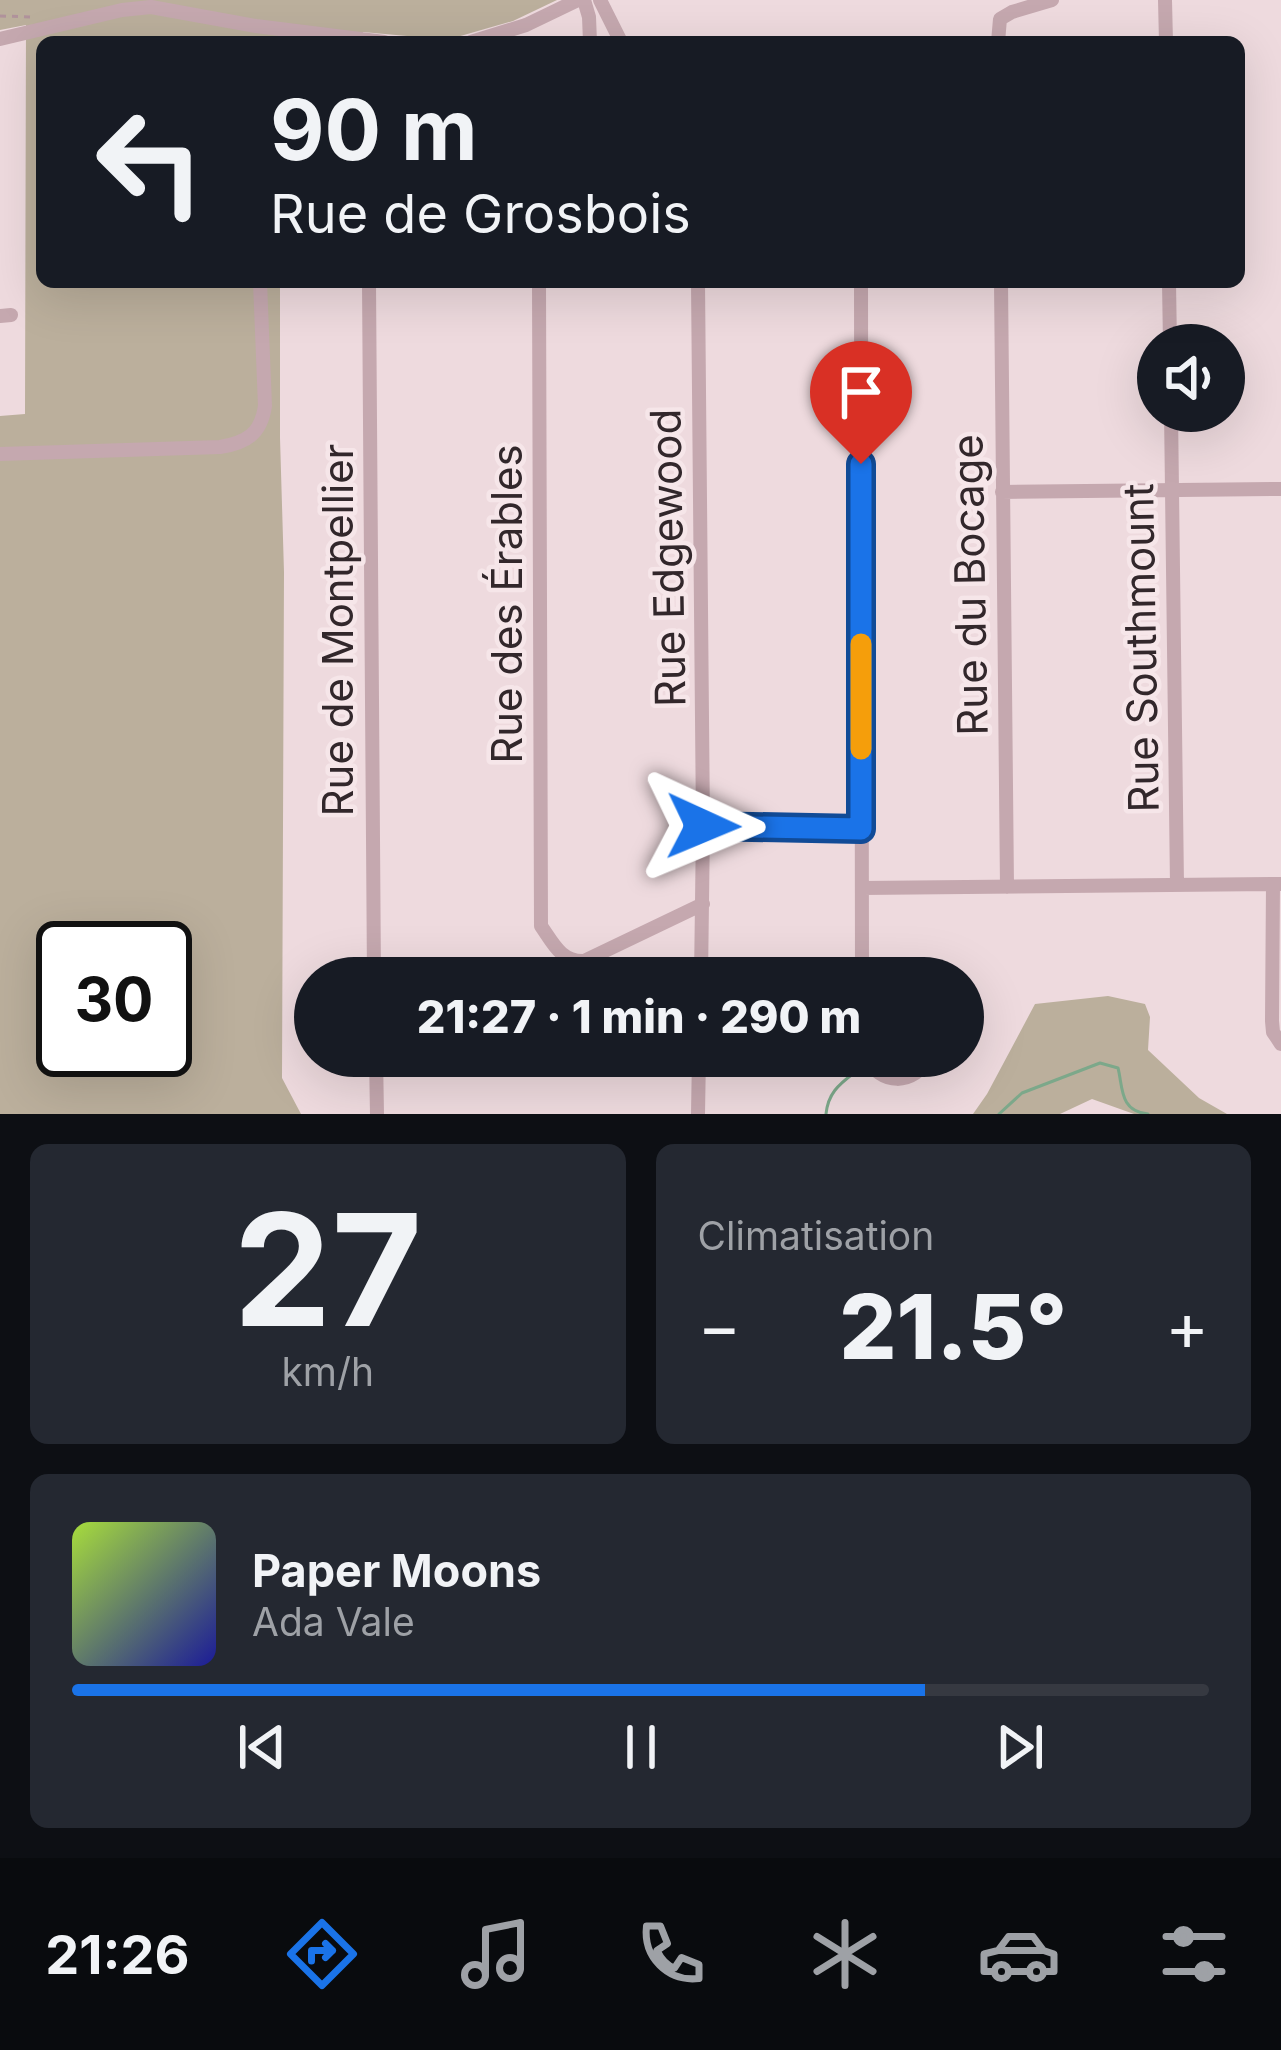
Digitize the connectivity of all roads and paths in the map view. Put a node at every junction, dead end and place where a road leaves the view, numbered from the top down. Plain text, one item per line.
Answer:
1 (581, 0) edge
2 (600, 0) edge
3 (1052, 0) edge
4 (1165, 0) edge
5 (320, 36) edge
6 (492, 36) edge
7 (590, 36) edge
8 (618, 36) edge
9 (999, 36) edge
10 (1166, 36) edge
11 (0, 39) edge
12 (260, 288) edge
13 (369, 288) edge
14 (539, 288) edge
15 (698, 288) edge
16 (861, 288) edge
17 (1001, 288) edge
18 (1169, 288) edge
19 (1170, 324) edge
20 (1171, 432) edge
21 (0, 454) edge
22 (1281, 489) edge
23 (1172, 490) junction
24 (1002, 492) junction
25 (703, 826) junction
26 (861, 829) junction
27 (1277, 884) edge
28 (1177, 885) junction
29 (1007, 887) junction
30 (862, 888) junction
31 (703, 904) junction
32 (374, 957) edge
33 (702, 957) edge
34 (862, 957) edge
35 (1281, 1044) edge
36 (376, 1077) edge
37 (699, 1077) edge
38 (376, 1114) edge
39 (698, 1114) edge

1 - 6 street
1 - 7 street
2 - 8 street
3 - 9 street
4 - 10 street
5 - 11 street
12 - 21 street
13 - 32 street, Rue de Montpellier
14 - 31 street, Rue des Érables
15 - 25 street, Rue Edgewood
16 - 26 street
17 - 24 street, Rue du Bocage
18 - 19 street
20 - 23 street, Rue Southmount
22 - 23 street
23 - 24 street
23 - 28 street, Rue Southmount
24 - 29 street, Rue du Bocage
25 - 26 street
25 - 31 street, Rue Edgewood
26 - 30 street
27 - 28 street
27 - 35 street
28 - 29 street
29 - 30 street
30 - 34 street
31 - 33 street, Rue Edgewood
36 - 38 street
37 - 39 street

